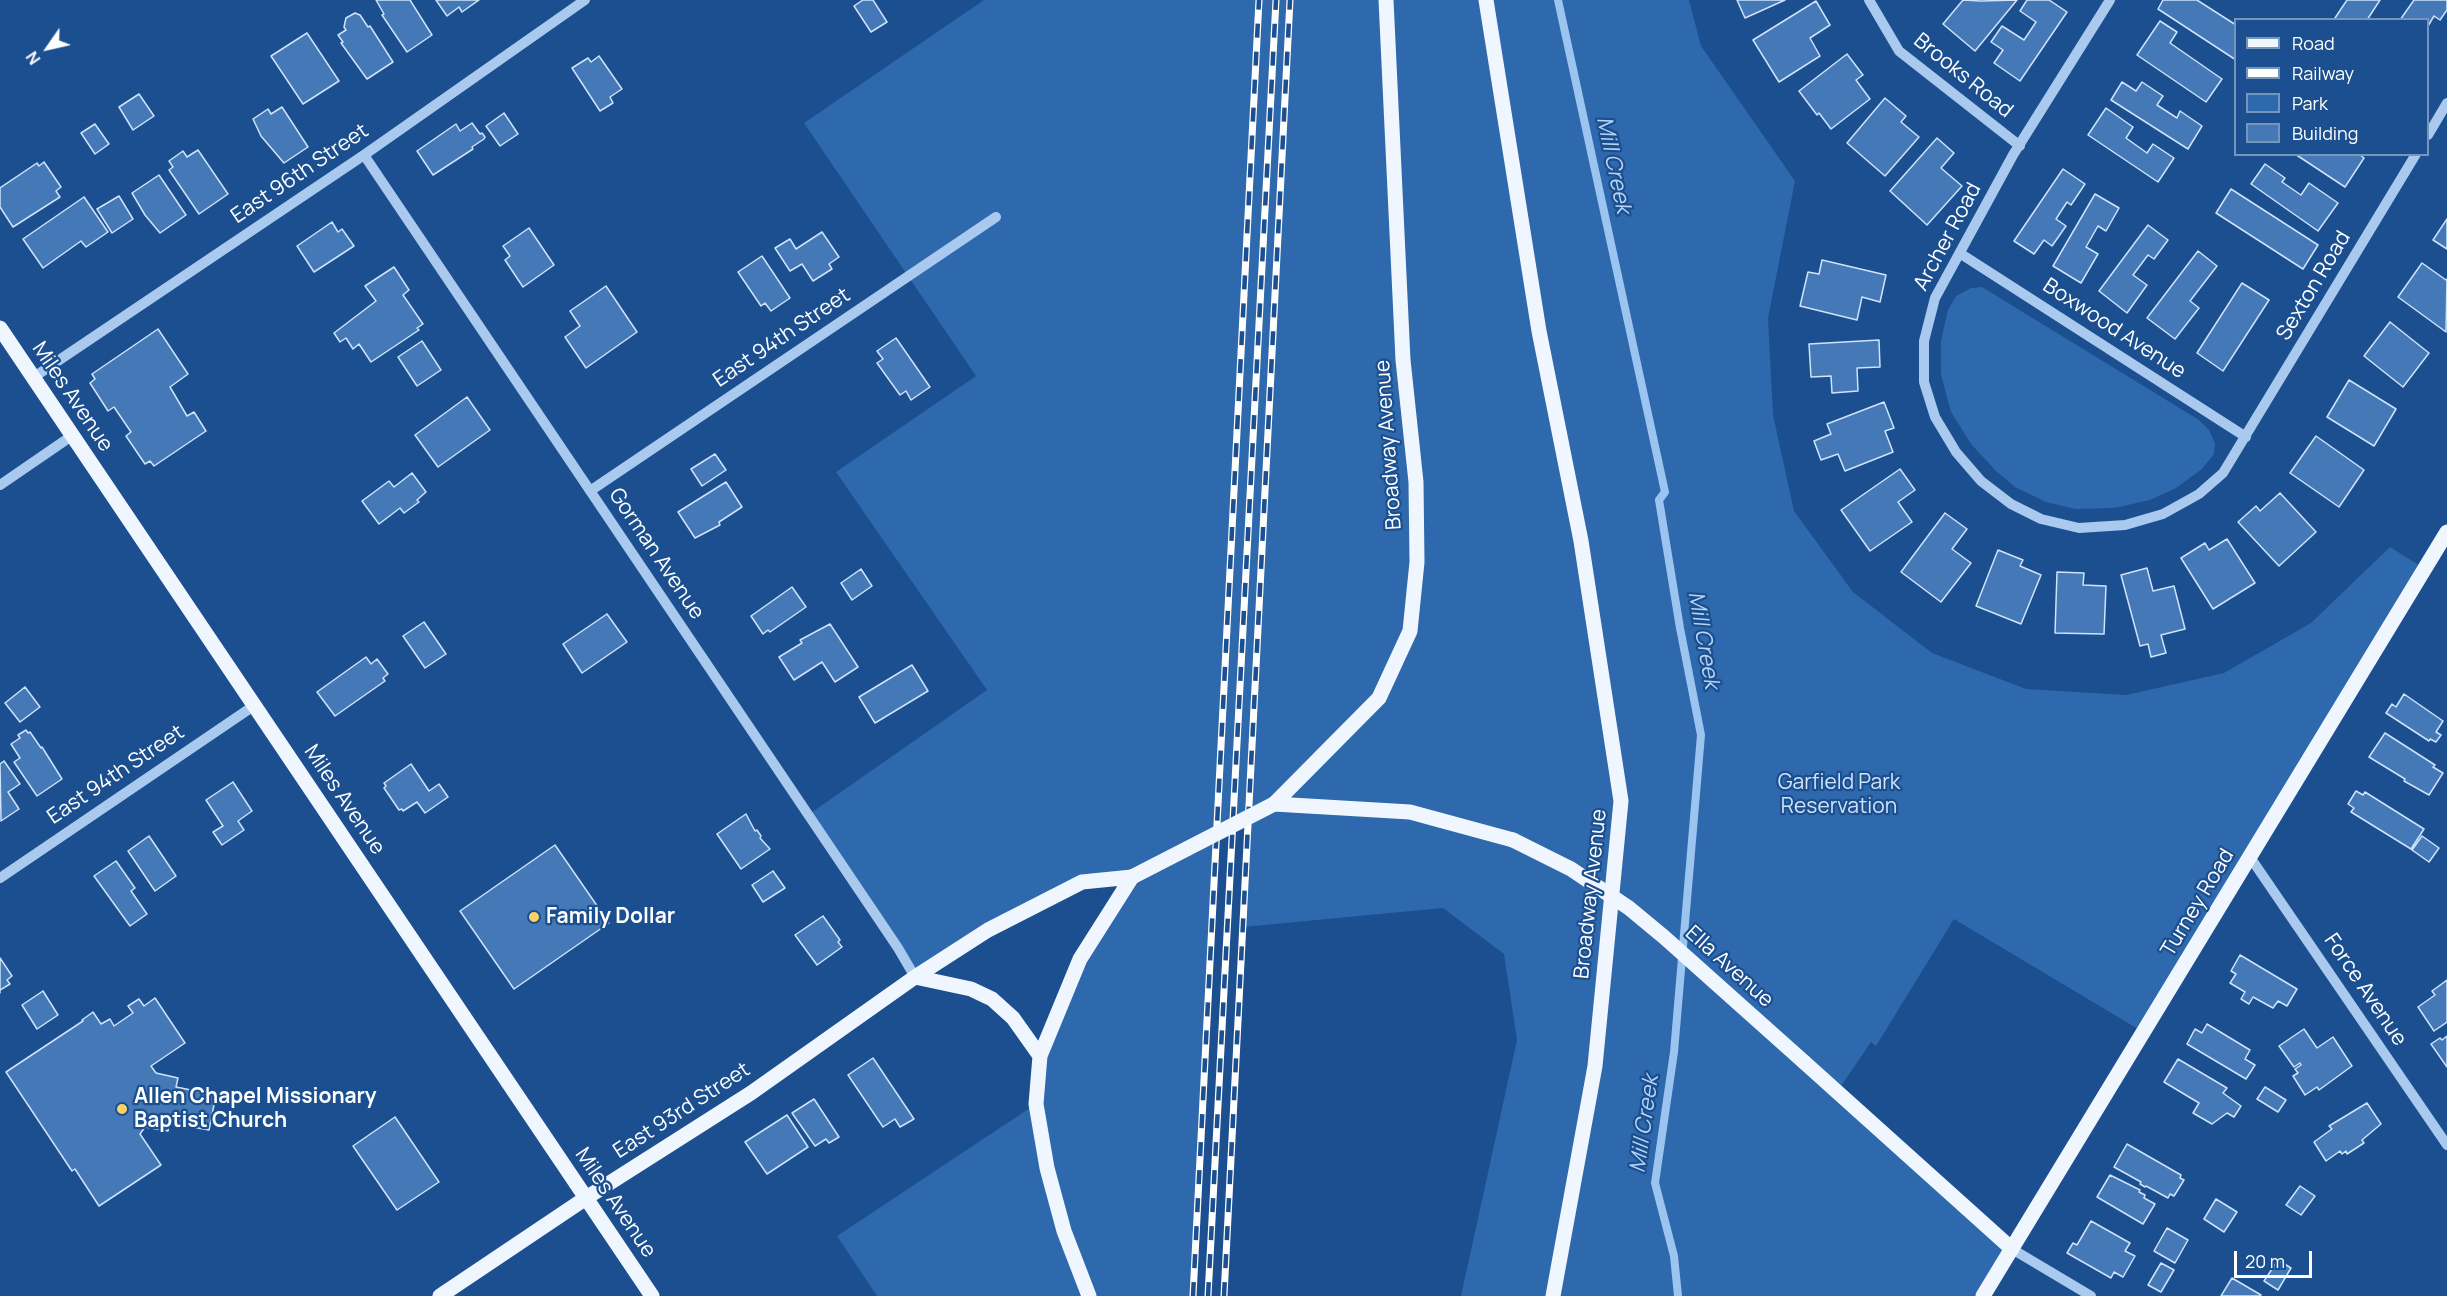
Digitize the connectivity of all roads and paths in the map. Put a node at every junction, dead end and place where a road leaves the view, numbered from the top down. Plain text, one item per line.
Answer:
1 (585, 0) edge
2 (1386, 0) edge
3 (1486, 0) edge
4 (1869, 0) edge
5 (2110, 0) edge
6 (2447, 102) edge
7 (2429, 132) edge
8 (2020, 146) junction
9 (363, 155) junction
10 (2415, 156) edge
11 (996, 217) dead end
12 (1961, 254) junction
13 (0, 328) edge
14 (34, 377) junction
15 (73, 435) junction
16 (2246, 437) junction
17 (0, 485) edge
18 (590, 491) junction
19 (2447, 532) edge
20 (255, 705) junction
21 (1274, 804) junction
22 (2250, 857) junction
23 (1132, 877) junction
24 (0, 878) edge
25 (915, 977) junction
26 (1040, 1056) junction
27 (2447, 1145) edge
28 (586, 1198) junction
29 (2012, 1249) junction
30 (440, 1296) edge
31 (652, 1296) edge
32 (1089, 1296) edge
33 (1553, 1296) edge
34 (1983, 1296) edge
35 (2091, 1296) edge

1 - 9 street, East 96th Street
2 - 21 main road, Broadway Avenue
3 - 33 main road, Broadway Avenue
4 - 8 street, Brooks Road
5 - 8 street, Archer Road
6 - 7 street
8 - 12 street, Archer Road
9 - 14 street, East 96th Street
9 - 18 street, Gorman Avenue
10 - 16 street, Sexton Road
11 - 18 street, East 94th Street
12 - 16 street, Boxwood Avenue
12 - 16 street, Archer Road
13 - 14 main road, Miles Avenue
14 - 15 main road, Miles Avenue
15 - 17 street
15 - 20 main road, Miles Avenue
18 - 25 street, Gorman Avenue
19 - 22 main road, Turney Road
20 - 24 street, East 94th Street
20 - 28 main road, Miles Avenue
21 - 23 main road, Broadway Avenue, bridge
21 - 29 main road, Ella Avenue, bridge
22 - 27 street, Force Avenue
22 - 29 main road, Turney Road
23 - 25 main road, East 93rd Street
23 - 26 main road
25 - 26 main road
25 - 28 main road, East 93rd Street
26 - 32 main road
28 - 30 main road, East 93rd Street
28 - 31 main road, Miles Avenue
29 - 34 main road, Turney Road
29 - 35 street, Ella Avenue

